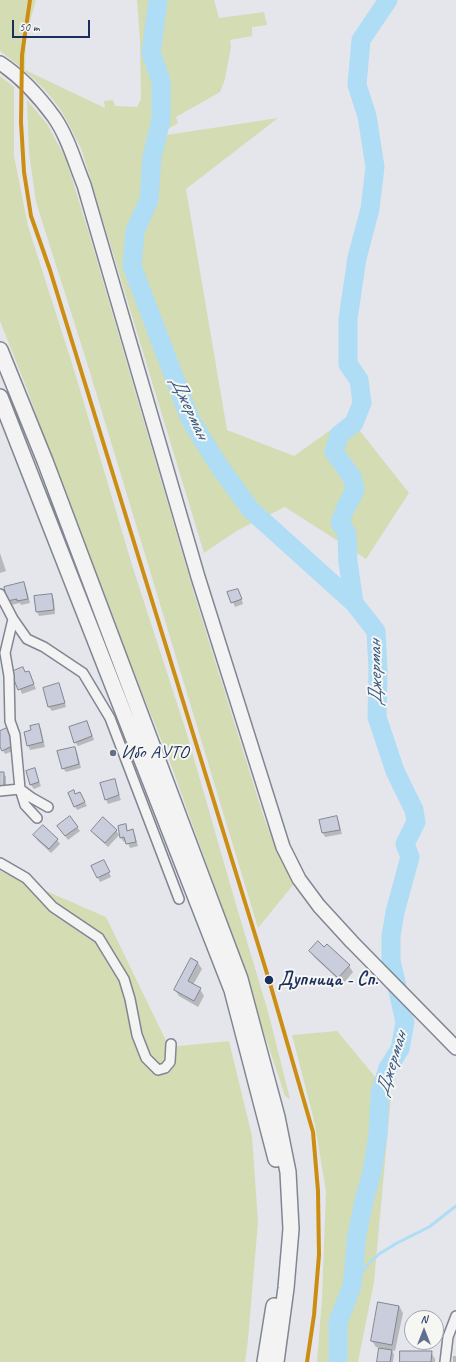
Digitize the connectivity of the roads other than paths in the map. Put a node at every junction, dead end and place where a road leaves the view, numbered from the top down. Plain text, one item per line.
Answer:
1 (0, 63) edge
2 (0, 350) edge
3 (0, 397) edge
4 (0, 594) edge
5 (13, 619) junction
6 (3, 655) edge
7 (20, 789) junction
8 (0, 791) edge
9 (48, 807) dead end
10 (37, 818) dead end
11 (0, 863) edge
12 (179, 899) dead end
13 (171, 1044) dead end
14 (456, 1048) edge
15 (456, 1316) edge
16 (264, 1362) edge
17 (276, 1362) edge
18 (445, 1362) edge

1 - 14 main road
2 - 17 main road
3 - 16 main road
4 - 5 street
5 - 6 street
5 - 12 street
6 - 7 street
7 - 8 street
7 - 9 street
7 - 10 street
11 - 13 street
15 - 18 street

